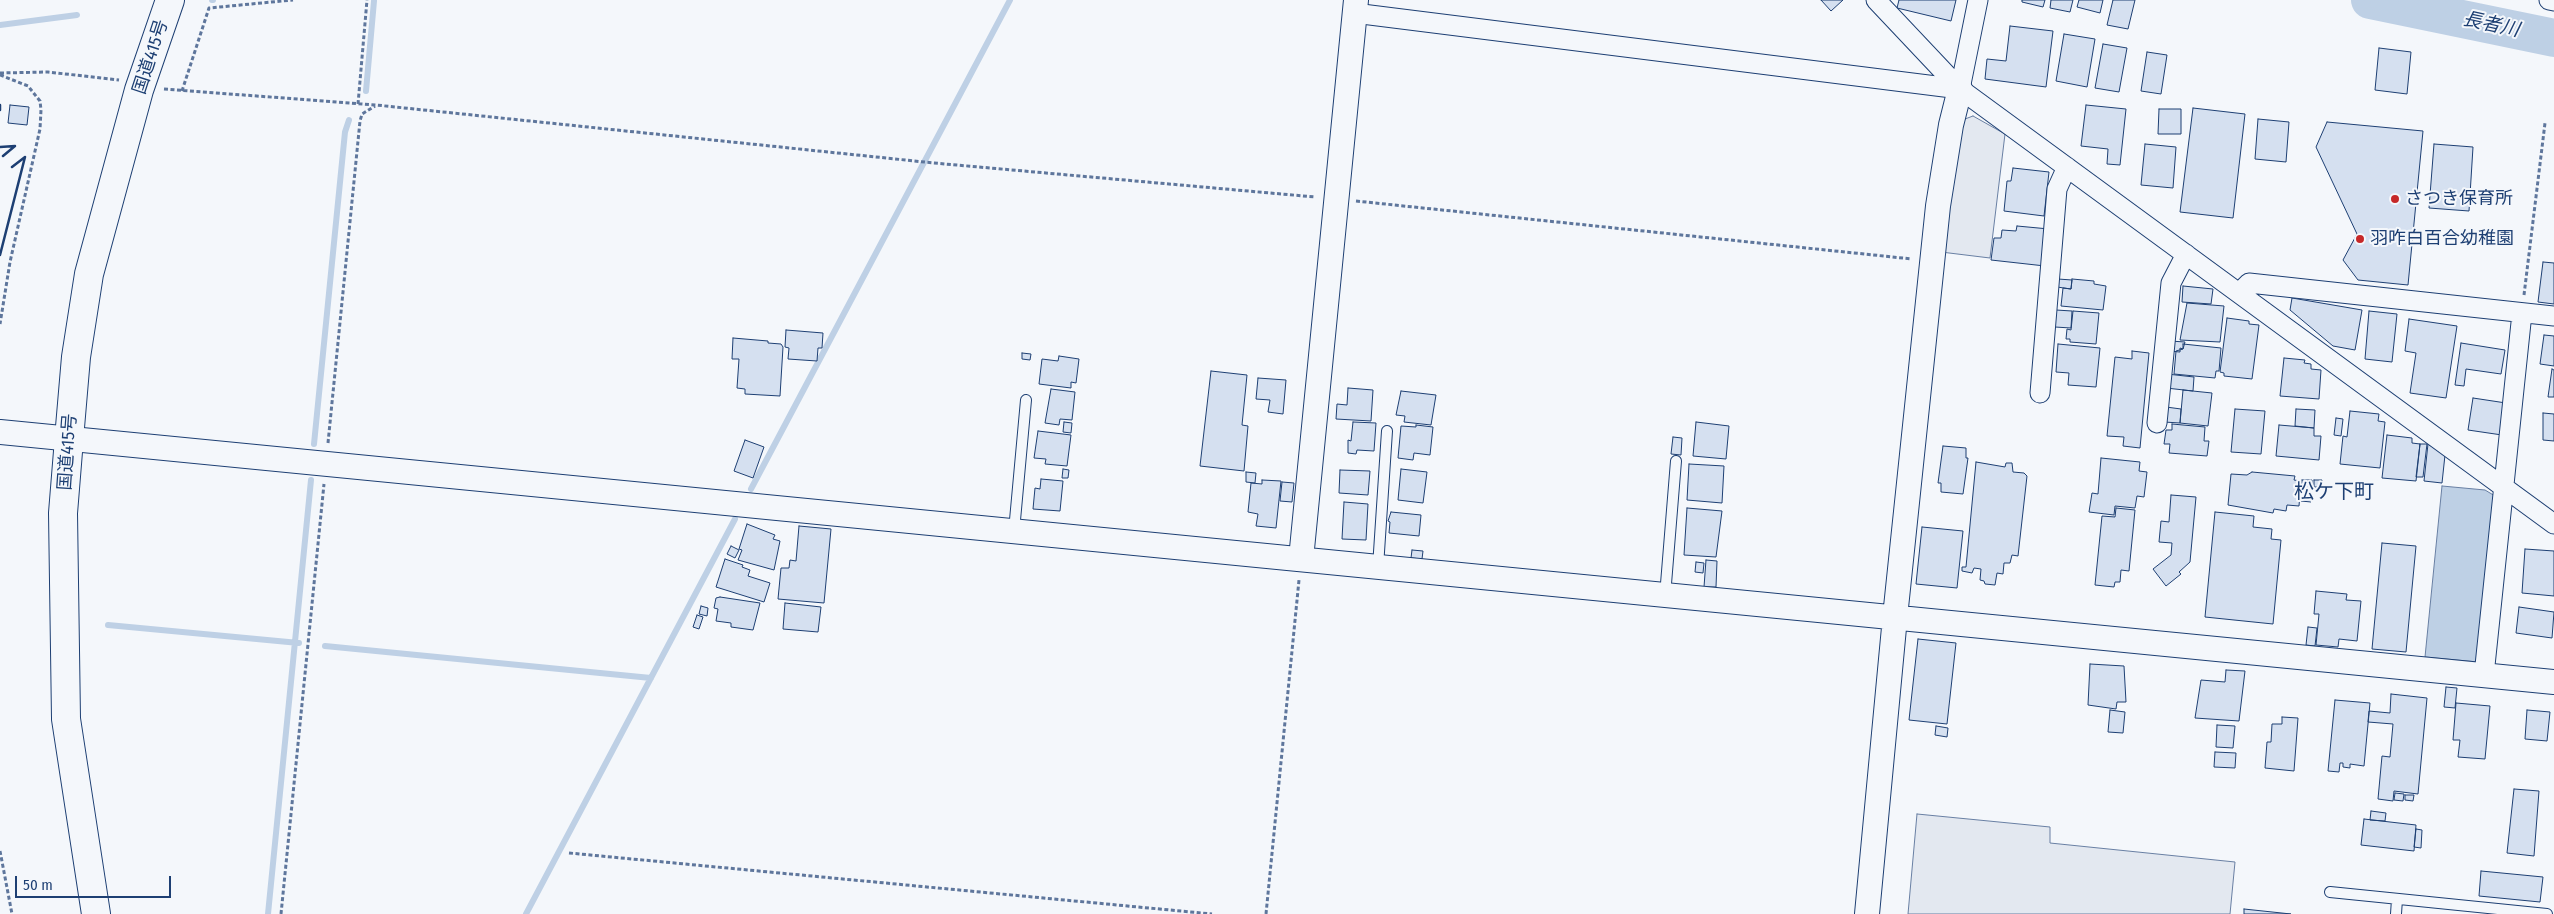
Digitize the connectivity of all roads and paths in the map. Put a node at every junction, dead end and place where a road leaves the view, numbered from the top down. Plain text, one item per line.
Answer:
1 (170, 0) edge
2 (294, 0) edge
3 (367, 0) edge
4 (1876, 0) edge
5 (1978, 0) edge
6 (2548, 0) edge
7 (2554, 1) edge
8 (1355, 7) edge
9 (0, 74) edge
10 (141, 84) junction
11 (1960, 89) junction
12 (182, 91) junction
13 (358, 104) junction
14 (376, 105) junction
15 (2545, 123) dead end
16 (2067, 167) junction
17 (1337, 199) junction
18 (2186, 254) junction
19 (1932, 261) junction
20 (2239, 293) junction
21 (2522, 313) junction
22 (2554, 316) edge
23 (0, 324) edge
24 (2040, 393) dead end
25 (1026, 400) dead end
26 (2157, 423) dead end
27 (1387, 430) dead end
28 (0, 432) edge
29 (69, 438) junction
30 (1676, 460) dead end
31 (326, 463) junction
32 (2504, 487) junction
33 (2554, 524) edge
34 (1014, 531) junction
35 (1302, 559) junction
36 (1378, 567) junction
37 (1665, 596) junction
38 (1895, 618) junction
39 (2484, 676) junction
40 (2554, 682) edge
41 (0, 851) edge
42 (569, 853) dead end
43 (2330, 892) dead end
44 (2398, 899) junction
45 (12, 914) edge
46 (96, 914) edge
47 (281, 914) edge
48 (1212, 914) edge
49 (1266, 914) edge
50 (1868, 914) edge
51 (2396, 914) edge
52 (2547, 914) edge

1 - 10 highway, 国道415号
2 - 12 path
3 - 13 path
4 - 11 street
5 - 11 street
6 - 7 street
8 - 11 street
8 - 17 street
9 - 10 path
9 - 23 path
10 - 12 path
10 - 29 highway, 国道415号
11 - 16 street
11 - 19 street
12 - 13 path
13 - 14 path
14 - 17 path
14 - 31 path
15 - 21 path
16 - 18 street
16 - 24 street
17 - 19 path
17 - 35 street
18 - 20 street
18 - 26 street
19 - 38 street
20 - 21 street
20 - 32 street
21 - 22 street
21 - 32 street
25 - 34 lane
27 - 36 lane
28 - 29 street
29 - 31 street
29 - 46 highway, 国道415号
30 - 37 lane
31 - 34 street
31 - 47 path
32 - 33 street
32 - 39 street
34 - 35 street
35 - 36 street
35 - 49 path
36 - 37 street
37 - 38 street
38 - 39 street
38 - 50 street
39 - 40 street
41 - 45 path
42 - 48 path
43 - 44 lane
44 - 51 lane
44 - 52 lane

